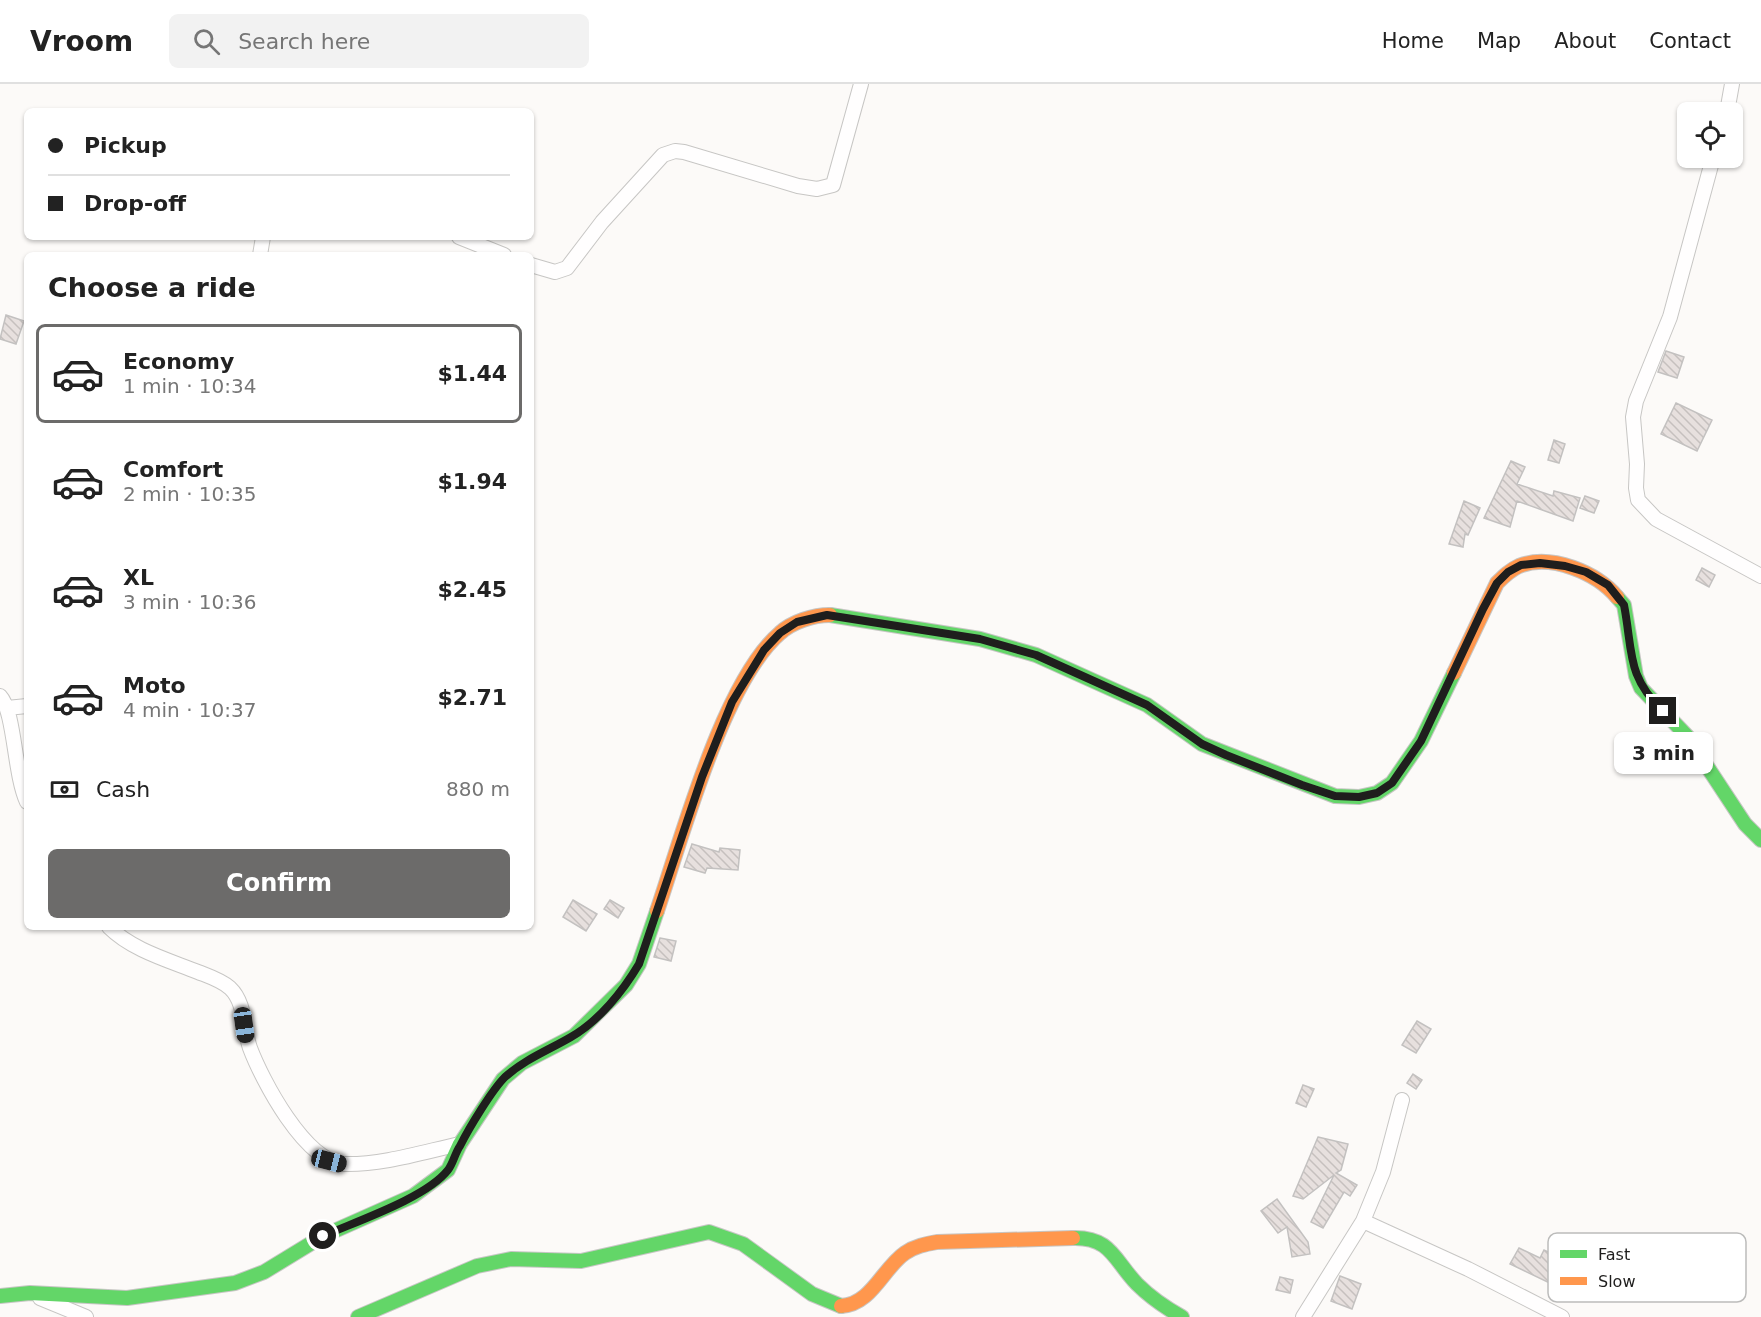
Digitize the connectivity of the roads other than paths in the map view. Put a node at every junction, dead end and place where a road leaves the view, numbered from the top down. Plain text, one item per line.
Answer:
1 (861, 84) edge
2 (1732, 84) edge
3 (1729, 102) edge
4 (1710, 168) edge
5 (466, 240) edge
6 (496, 252) edge
7 (534, 267) edge
8 (1761, 576) edge
9 (0, 696) edge
10 (24, 706) edge
11 (8, 708) junction
12 (24, 794) edge
13 (1761, 840) edge
14 (113, 930) edge
15 (1402, 1100) dead end
16 (460, 1144) junction
17 (1363, 1221) junction
18 (30, 1293) junction
19 (0, 1296) edge
20 (86, 1317) edge
21 (358, 1317) edge
22 (1182, 1317) edge
23 (1303, 1317) edge
24 (1562, 1317) edge

1 - 7 street
2 - 3 street
4 - 8 street
5 - 6 street
9 - 11 street
10 - 11 street
11 - 12 street
13 - 16 street
14 - 16 street
15 - 17 street
16 - 18 street
17 - 23 street
17 - 24 street
18 - 19 street
18 - 20 street
21 - 22 street

